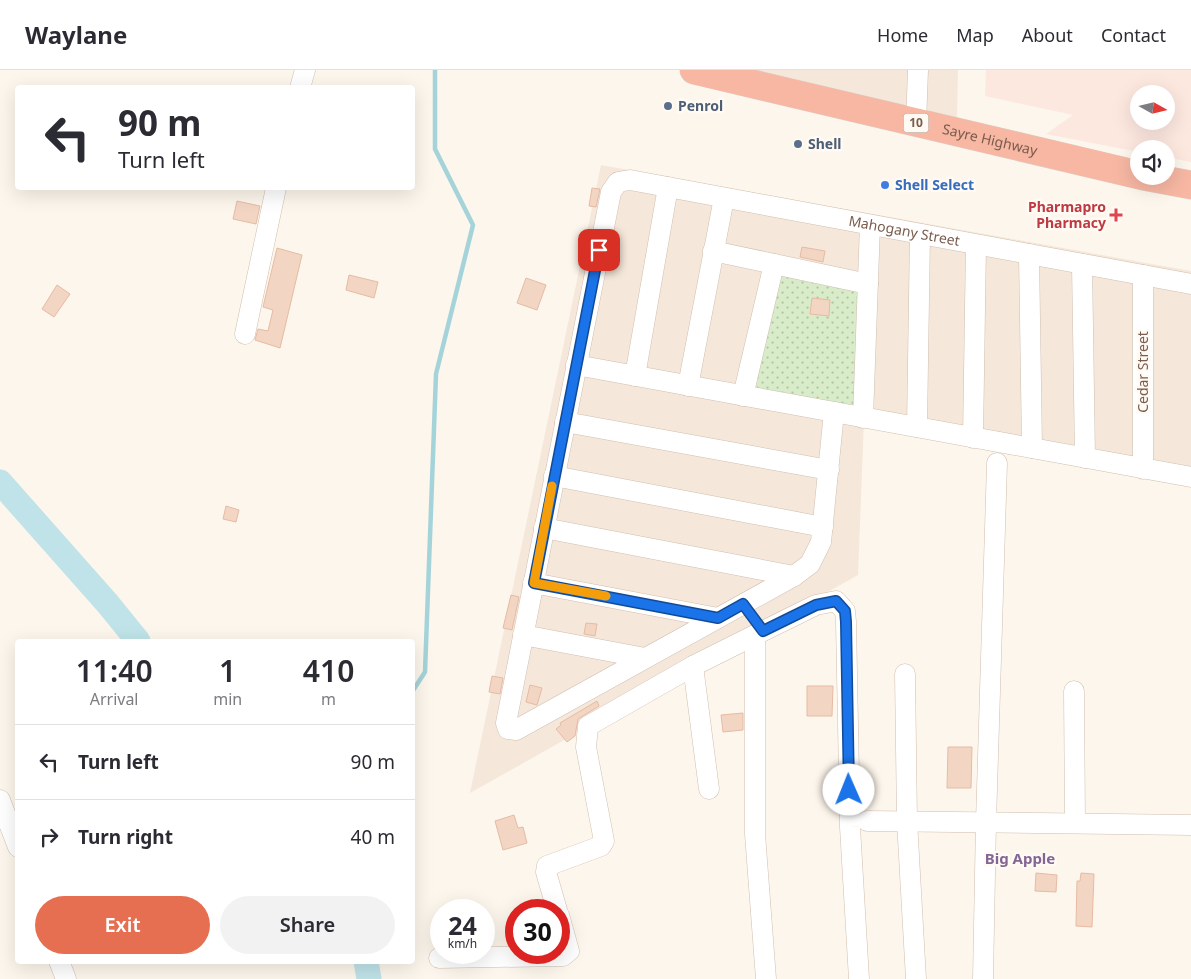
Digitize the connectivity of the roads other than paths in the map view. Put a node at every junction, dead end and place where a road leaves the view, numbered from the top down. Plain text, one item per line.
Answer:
1 (305, 70) edge
2 (694, 70) edge
3 (918, 70) edge
4 (301, 85) edge
5 (916, 123) junction
6 (1130, 173) edge
7 (1175, 181) edge
8 (1191, 184) edge
9 (668, 187) junction
10 (276, 190) edge
11 (724, 198) junction
12 (870, 225) junction
13 (920, 234) junction
14 (976, 245) junction
15 (713, 251) junction
16 (1029, 254) junction
17 (774, 264) junction
18 (1082, 264) junction
19 (1143, 275) junction
20 (868, 284) junction
21 (1191, 284) edge
22 (245, 334) dead end
23 (576, 366) junction
24 (635, 376) junction
25 (688, 386) junction
26 (743, 396) junction
27 (834, 412) junction
28 (863, 418) junction
29 (565, 422) junction
30 (917, 427) junction
31 (973, 438) junction
32 (1032, 448) junction
33 (1085, 458) junction
34 (997, 463) dead end
35 (1144, 469) junction
36 (829, 470) junction
37 (554, 476) junction
38 (1191, 477) edge
39 (823, 527) junction
40 (544, 528) junction
41 (794, 576) junction
42 (534, 583) junction
43 (743, 604) junction
44 (718, 618) junction
45 (759, 633) junction
46 (523, 635) junction
47 (645, 658) junction
48 (694, 666) junction
49 (905, 674) dead end
50 (1074, 691) dead end
51 (709, 789) dead end
52 (0, 800) edge
53 (867, 821) dead end
54 (907, 821) junction
55 (986, 822) junction
56 (1075, 823) junction
57 (1191, 825) edge
58 (15, 840) edge
59 (554, 899) edge
60 (60, 964) edge
61 (66, 979) edge
62 (766, 979) edge
63 (858, 979) edge
64 (916, 979) edge
65 (983, 979) edge

1 - 4 street
2 - 5 highway, Sayre Highway / 10
3 - 5 street
5 - 6 highway, Sayre Highway / 10
7 - 8 highway
9 - 11 street, Mahogany Street
9 - 23 street, Mahogany Street
9 - 24 street
10 - 22 street
11 - 12 street, Mahogany Street
11 - 15 street
12 - 13 street, Mahogany Street
12 - 20 street
13 - 14 street, Mahogany Street
13 - 30 street
14 - 16 street, Mahogany Street
14 - 31 street
15 - 17 street
15 - 25 street
16 - 18 street, Mahogany Street
16 - 32 street
17 - 20 street
17 - 26 street
18 - 19 street, Mahogany Street
18 - 33 street
19 - 21 street, Mahogany Street
19 - 35 street, Cedar Street
20 - 28 street
23 - 24 street
23 - 29 street
24 - 25 street
25 - 26 street
26 - 27 street
27 - 28 street
27 - 36 street
28 - 30 street
29 - 36 street
29 - 37 street
30 - 31 street
31 - 32 street
32 - 33 street
33 - 35 street
34 - 55 street
35 - 38 street
36 - 39 street
37 - 39 street
37 - 40 street
39 - 41 street
40 - 41 street
40 - 42 street
41 - 43 street
42 - 44 street
42 - 46 street
43 - 44 street
43 - 45 street
44 - 47 street
45 - 48 street
45 - 62 street
45 - 63 street
46 - 47 street
46 - 47 street
48 - 51 street
48 - 59 street
49 - 54 street
50 - 56 street
52 - 58 street
53 - 54 street
54 - 55 street
54 - 64 street
55 - 56 street
55 - 65 street
56 - 57 street
60 - 61 street

